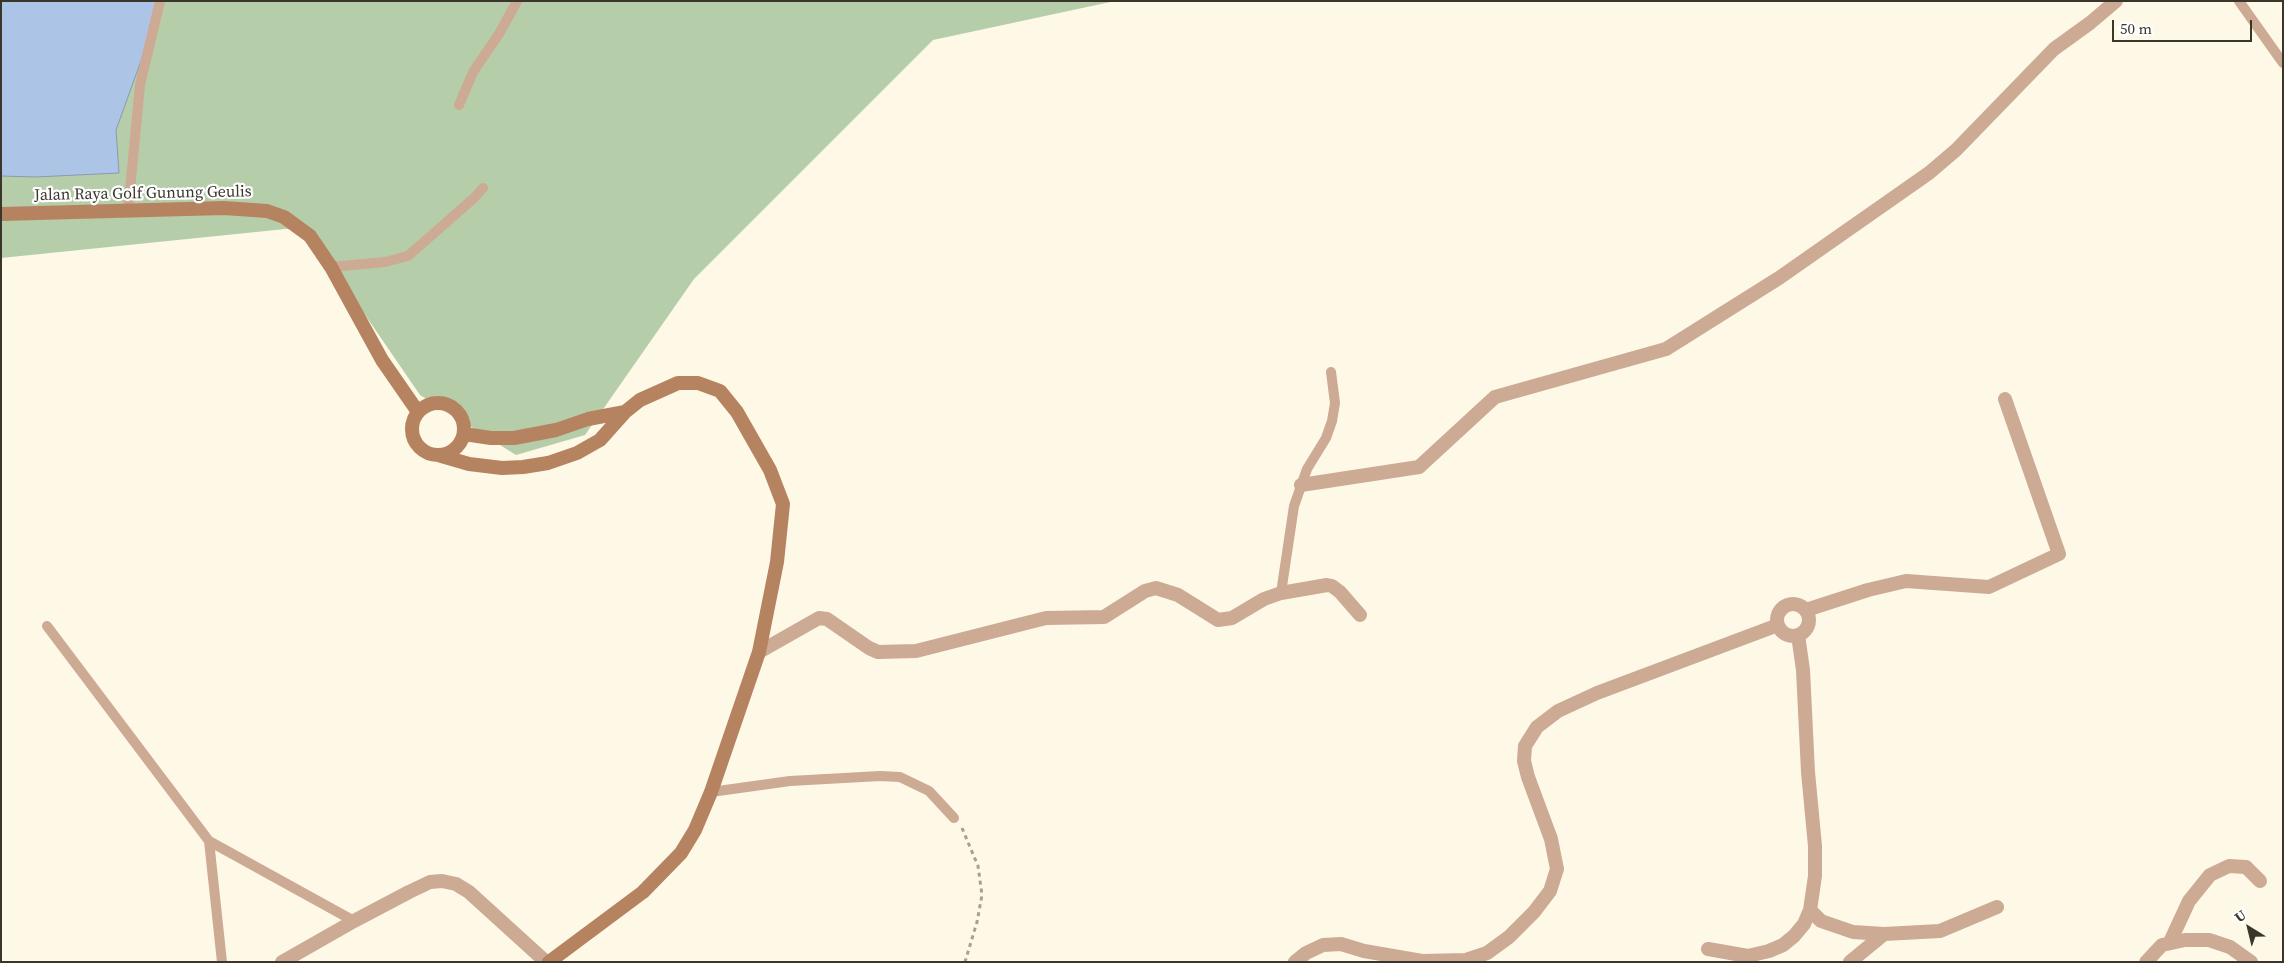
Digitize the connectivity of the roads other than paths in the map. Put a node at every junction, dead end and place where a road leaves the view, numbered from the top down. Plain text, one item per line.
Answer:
1 (160, 1) edge
2 (518, 1) edge
3 (2116, 1) edge
4 (2239, 1) edge
5 (2283, 63) edge
6 (459, 105) dead end
7 (483, 188) dead end
8 (128, 211) junction
9 (1, 214) edge
10 (331, 267) junction
11 (1331, 372) dead end
12 (2005, 399) dead end
13 (418, 412) junction
14 (625, 412) junction
15 (464, 434) junction
16 (438, 456) junction
17 (1301, 485) junction
18 (1280, 593) junction
19 (1806, 610) junction
20 (1360, 615) dead end
21 (1778, 625) junction
22 (47, 626) dead end
23 (1798, 635) junction
24 (759, 652) junction
25 (711, 792) junction
26 (954, 818) road end
27 (209, 841) junction
28 (2260, 881) dead end
29 (1997, 906) dead end
30 (1810, 910) junction
31 (354, 921) junction
32 (1884, 934) junction
33 (2170, 942) junction
34 (1708, 948) dead end
35 (222, 962) edge
36 (282, 962) edge
37 (547, 962) edge
38 (1295, 962) edge
39 (1850, 962) edge
40 (2146, 962) edge
41 (2251, 962) edge

1 - 8 lane
2 - 6 lane
3 - 17 street
4 - 5 lane
7 - 10 lane
8 - 9 main road, Jalan Raya Golf Gunung Geulis
8 - 10 main road, Jalan Raya Golf Gunung Geulis
10 - 13 main road, Jalan Raya Golf Gunung Geulis
11 - 17 lane
12 - 19 street
13 - 15 main road
13 - 16 main road
14 - 15 main road
14 - 16 main road
14 - 24 main road
15 - 16 main road
17 - 18 lane
18 - 20 street
18 - 24 street
19 - 21 street
19 - 23 street
21 - 23 street
21 - 38 street
22 - 27 lane
23 - 30 street
24 - 25 main road
25 - 26 lane
25 - 37 main road
27 - 31 lane
27 - 35 lane
28 - 33 street
29 - 32 street
30 - 32 street
30 - 34 street
31 - 36 street
31 - 37 street
32 - 39 street
33 - 40 street
33 - 41 street

